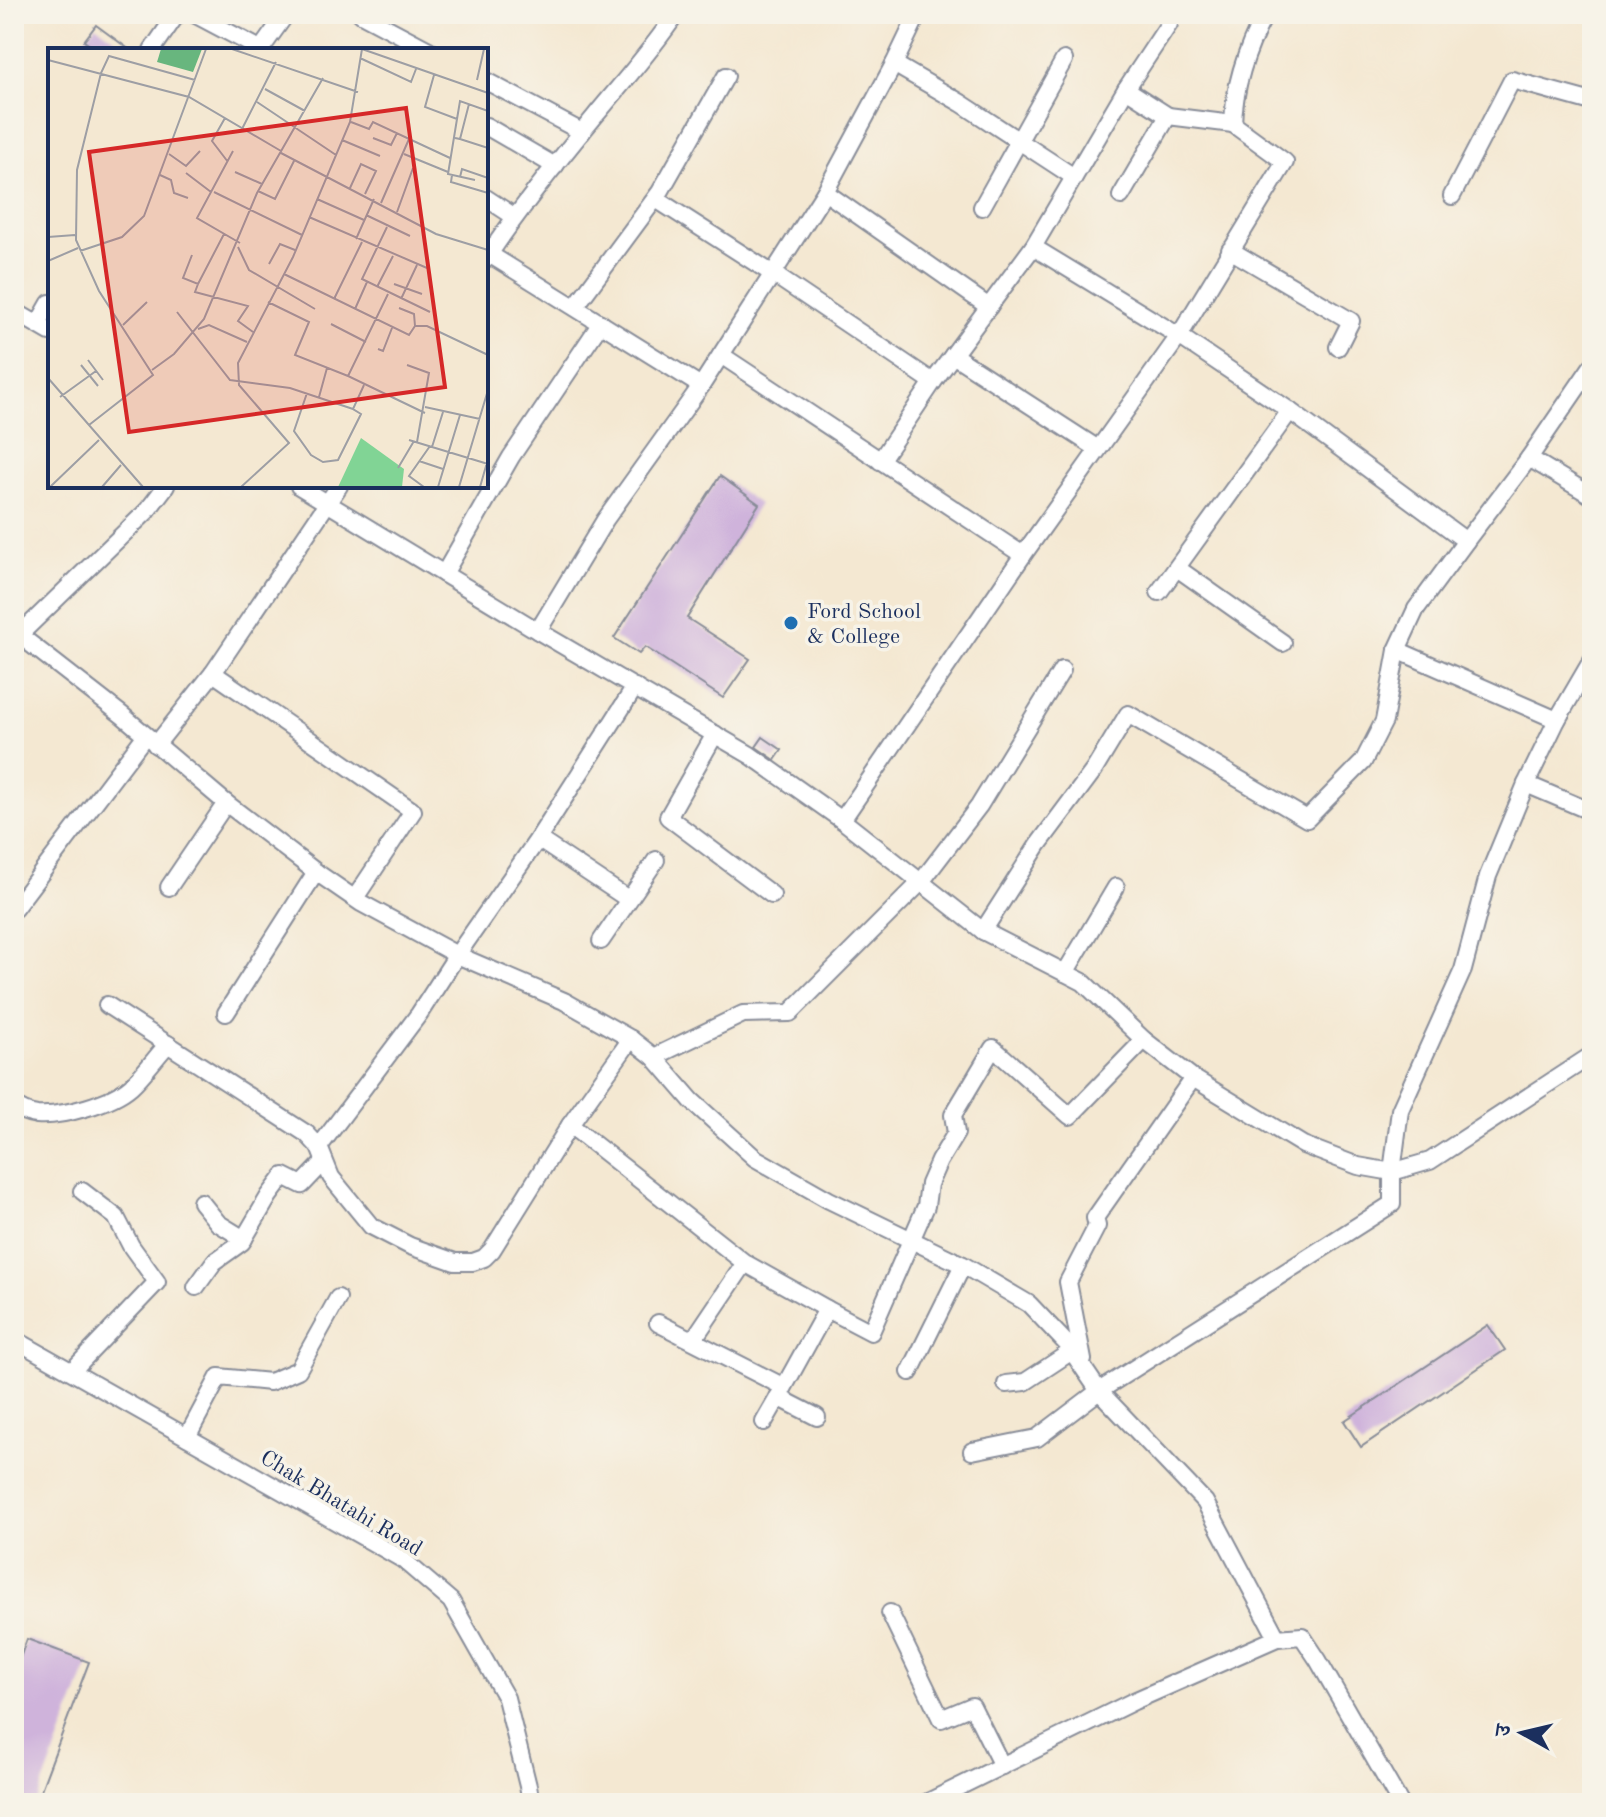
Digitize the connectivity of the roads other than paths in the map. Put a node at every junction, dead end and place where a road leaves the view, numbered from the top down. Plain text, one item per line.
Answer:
1 (177, 14) edge
2 (194, 14) edge
3 (286, 14) edge
4 (361, 14) edge
5 (676, 14) edge
6 (918, 14) edge
7 (1265, 14) edge
8 (1169, 24) dead end
9 (153, 48) edge
10 (258, 48) edge
11 (263, 48) edge
12 (425, 48) edge
13 (1064, 60) dead end
14 (894, 64) junction
15 (726, 76) dead end
16 (488, 82) edge
17 (1126, 89) junction
18 (1592, 102) edge
19 (1168, 116) junction
20 (1233, 124) junction
21 (488, 127) edge
22 (582, 132) junction
23 (1019, 141) junction
24 (555, 166) junction
25 (1074, 177) junction
26 (825, 192) junction
27 (1121, 196) dead end
28 (1452, 196) dead end
29 (488, 199) edge
30 (656, 199) junction
31 (982, 207) dead end
32 (515, 217) junction
33 (1033, 247) junction
34 (1230, 250) junction
35 (488, 256) edge
36 (773, 274) junction
37 (575, 307) junction
38 (989, 307) junction
39 (14, 311) edge
40 (601, 323) junction
41 (44, 328) edge
42 (1179, 336) junction
43 (1338, 347) dead end
44 (721, 355) junction
45 (953, 355) junction
46 (1592, 366) edge
47 (933, 382) junction
48 (701, 386) junction
49 (1290, 411) junction
50 (1098, 449) junction
51 (1529, 458) junction
52 (880, 461) junction
53 (164, 488) edge
54 (302, 488) edge
55 (338, 488) edge
56 (1592, 496) edge
57 (328, 504) junction
58 (1466, 541) junction
59 (1023, 555) junction
60 (1177, 568) junction
61 (444, 574) junction
62 (1159, 592) dead end
63 (538, 631) junction
64 (16, 635) edge
65 (1283, 643) dead end
66 (1397, 650) junction
67 (1592, 660) edge
68 (1062, 670) dead end
69 (213, 673) junction
70 (635, 687) junction
71 (1557, 720) junction
72 (715, 734) junction
73 (150, 740) junction
74 (1526, 784) junction
75 (226, 803) junction
76 (1592, 812) edge
77 (842, 820) junction
78 (538, 839) junction
79 (656, 860) dead end
80 (316, 872) junction
81 (921, 882) junction
82 (169, 887) dead end
83 (1116, 887) dead end
84 (772, 895) dead end
85 (355, 898) junction
86 (628, 899) junction
87 (14, 909) edge
88 (983, 931) junction
89 (601, 941) dead end
90 (457, 955) junction
91 (1065, 973) junction
92 (107, 1005) dead end
93 (226, 1013) dead end
94 (631, 1039) junction
95 (1144, 1040) junction
96 (168, 1044) junction
97 (1592, 1055) edge
98 (654, 1057) junction
99 (1193, 1078) junction
100 (14, 1105) edge
101 (570, 1125) junction
102 (322, 1155) junction
103 (1392, 1172) junction
104 (82, 1191) dead end
105 (201, 1202) dead end
106 (244, 1239) junction
107 (911, 1241) junction
108 (745, 1263) junction
109 (963, 1265) junction
110 (196, 1287) dead end
111 (338, 1298) dead end
112 (827, 1309) junction
113 (658, 1323) dead end
114 (14, 1339) edge
115 (693, 1340) junction
116 (1072, 1351) junction
117 (1084, 1369) junction
118 (72, 1371) junction
119 (910, 1372) dead end
120 (1006, 1384) dead end
121 (1099, 1391) junction
122 (781, 1392) junction
123 (817, 1417) dead end
124 (764, 1422) dead end
125 (187, 1437) junction
126 (972, 1451) dead end
127 (890, 1613) dead end
128 (1277, 1638) junction
129 (1002, 1766) junction
130 (531, 1803) edge
131 (926, 1803) edge
132 (1400, 1803) edge

1 - 9 street
2 - 10 street
3 - 11 street
4 - 12 street
5 - 22 street
6 - 14 street
7 - 20 street
8 - 17 street
13 - 23 street
14 - 23 street
14 - 26 street
15 - 30 street
16 - 22 street
17 - 19 street
17 - 25 street
18 - 28 street
19 - 20 street
19 - 27 street
20 - 34 street
21 - 24 street
22 - 24 street
23 - 25 street
23 - 31 street
24 - 32 street
25 - 33 street
26 - 36 street
26 - 38 street
29 - 32 street
30 - 36 street
30 - 37 street
32 - 35 street
33 - 38 street
33 - 42 street
34 - 42 street
34 - 43 street
35 - 37 street
36 - 44 street
36 - 47 street
37 - 40 street
38 - 45 street
39 - 41 street
40 - 48 street
40 - 61 street
42 - 49 street
42 - 50 street
44 - 48 street
44 - 52 street
45 - 47 street
45 - 50 street
46 - 51 street
47 - 52 street
48 - 63 street
49 - 58 street
49 - 60 street
50 - 59 street
51 - 56 street
51 - 58 street
52 - 59 street
53 - 64 street
54 - 57 street
55 - 57 street
57 - 61 street
57 - 69 street
58 - 66 street
59 - 77 street
60 - 62 street
60 - 65 street
61 - 63 street
63 - 70 street
64 - 73 street
66 - 71 street
66 - 88 street
67 - 71 street
68 - 81 street
69 - 73 street
69 - 85 street
70 - 72 street
70 - 78 street
71 - 74 street
72 - 77 street
72 - 84 street
73 - 75 street
73 - 87 street
74 - 76 street
74 - 103 street
75 - 80 street
75 - 82 street
77 - 81 street
78 - 86 street
78 - 90 street
79 - 86 street
80 - 85 street
80 - 93 street
81 - 88 street
81 - 98 street
83 - 91 street
85 - 90 street
86 - 89 street
88 - 91 street
90 - 94 street
90 - 102 street
91 - 95 street
92 - 96 street
94 - 98 street
94 - 101 street
95 - 99 street
95 - 107 street
96 - 100 street
96 - 102 street
97 - 103 street
98 - 107 street
99 - 103 street
99 - 117 street
101 - 102 street
101 - 108 street
102 - 106 street
103 - 121 street
104 - 118 street
105 - 106 street
106 - 110 street
107 - 109 street
107 - 112 street
108 - 112 street
108 - 115 street
109 - 116 street
109 - 119 street
111 - 125 street
112 - 122 street
113 - 115 street
114 - 118 street, Chak Bhatahi Road
115 - 122 street
116 - 117 street
116 - 120 street
117 - 121 street
118 - 125 street, Chak Bhatahi Road
121 - 126 street
121 - 128 street
122 - 123 street
122 - 124 street
125 - 130 street, Chak Bhatahi Road
127 - 129 street
128 - 129 street
128 - 132 street
129 - 131 street

